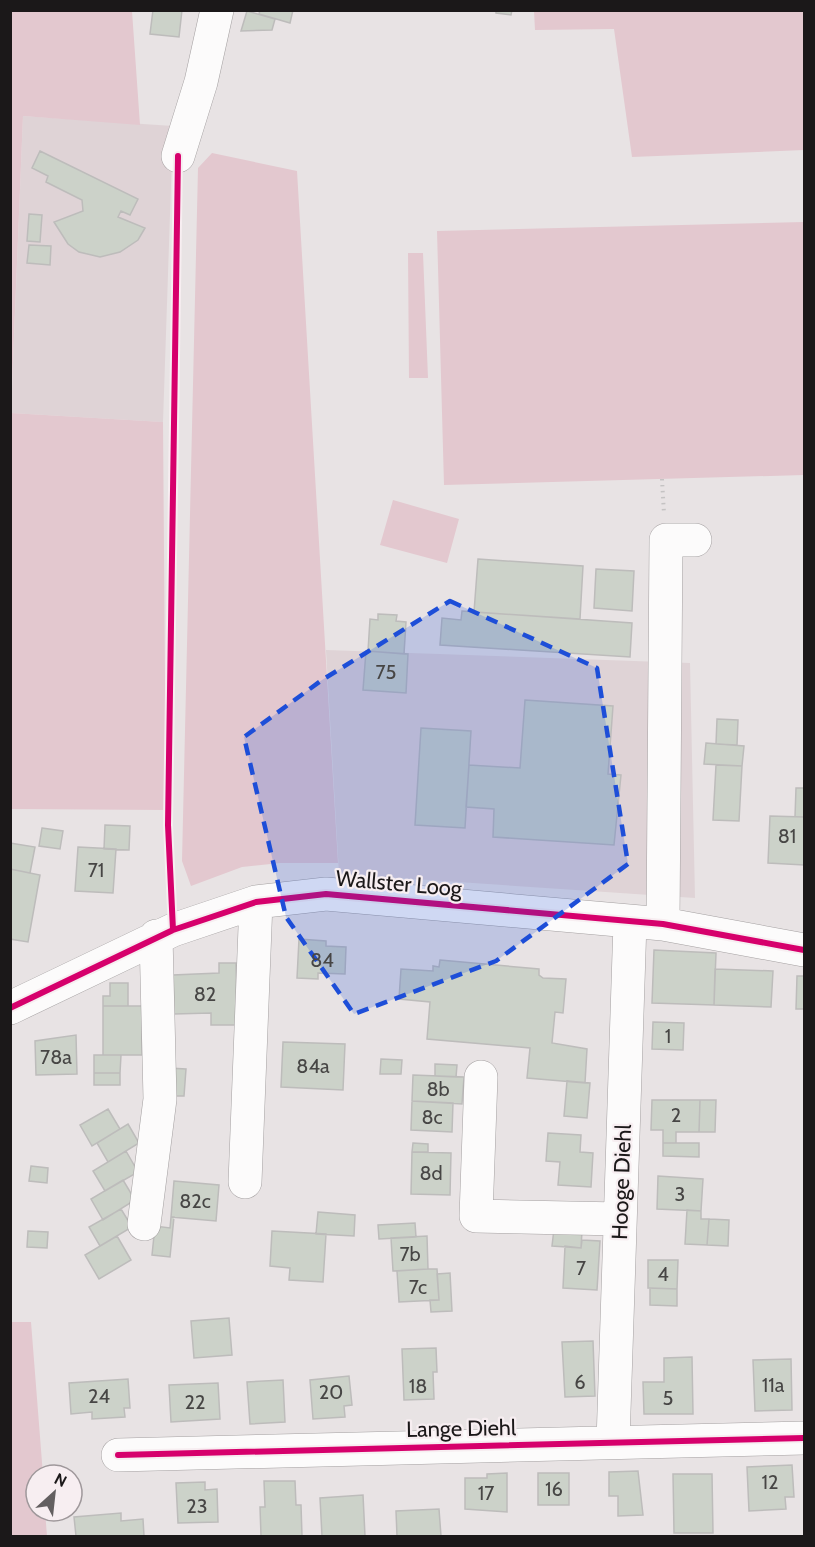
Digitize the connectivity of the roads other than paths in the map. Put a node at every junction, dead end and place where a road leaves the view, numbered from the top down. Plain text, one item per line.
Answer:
1 (217, 10) edge
2 (178, 156) dead end
3 (680, 540) dead end
4 (256, 902) junction
5 (630, 922) junction
6 (663, 924) junction
7 (156, 936) junction
8 (804, 950) edge
9 (10, 1008) edge
10 (481, 1077) dead end
11 (245, 1182) dead end
12 (620, 1219) junction
13 (144, 1224) dead end
14 (804, 1438) edge
15 (613, 1442) junction
16 (118, 1455) dead end

1 - 2 street
3 - 6 street
4 - 5 street, Wallster Loog
4 - 7 street, Wallster Loog
4 - 11 street
5 - 6 street, Wallster Loog
5 - 12 street, Hooge Diehl
6 - 8 street, Wallster Loog
7 - 9 street, Wallster Loog
7 - 13 street
10 - 12 street
12 - 15 street, Hooge Diehl
14 - 15 street, Lange Diehl
15 - 16 street, Lange Diehl

